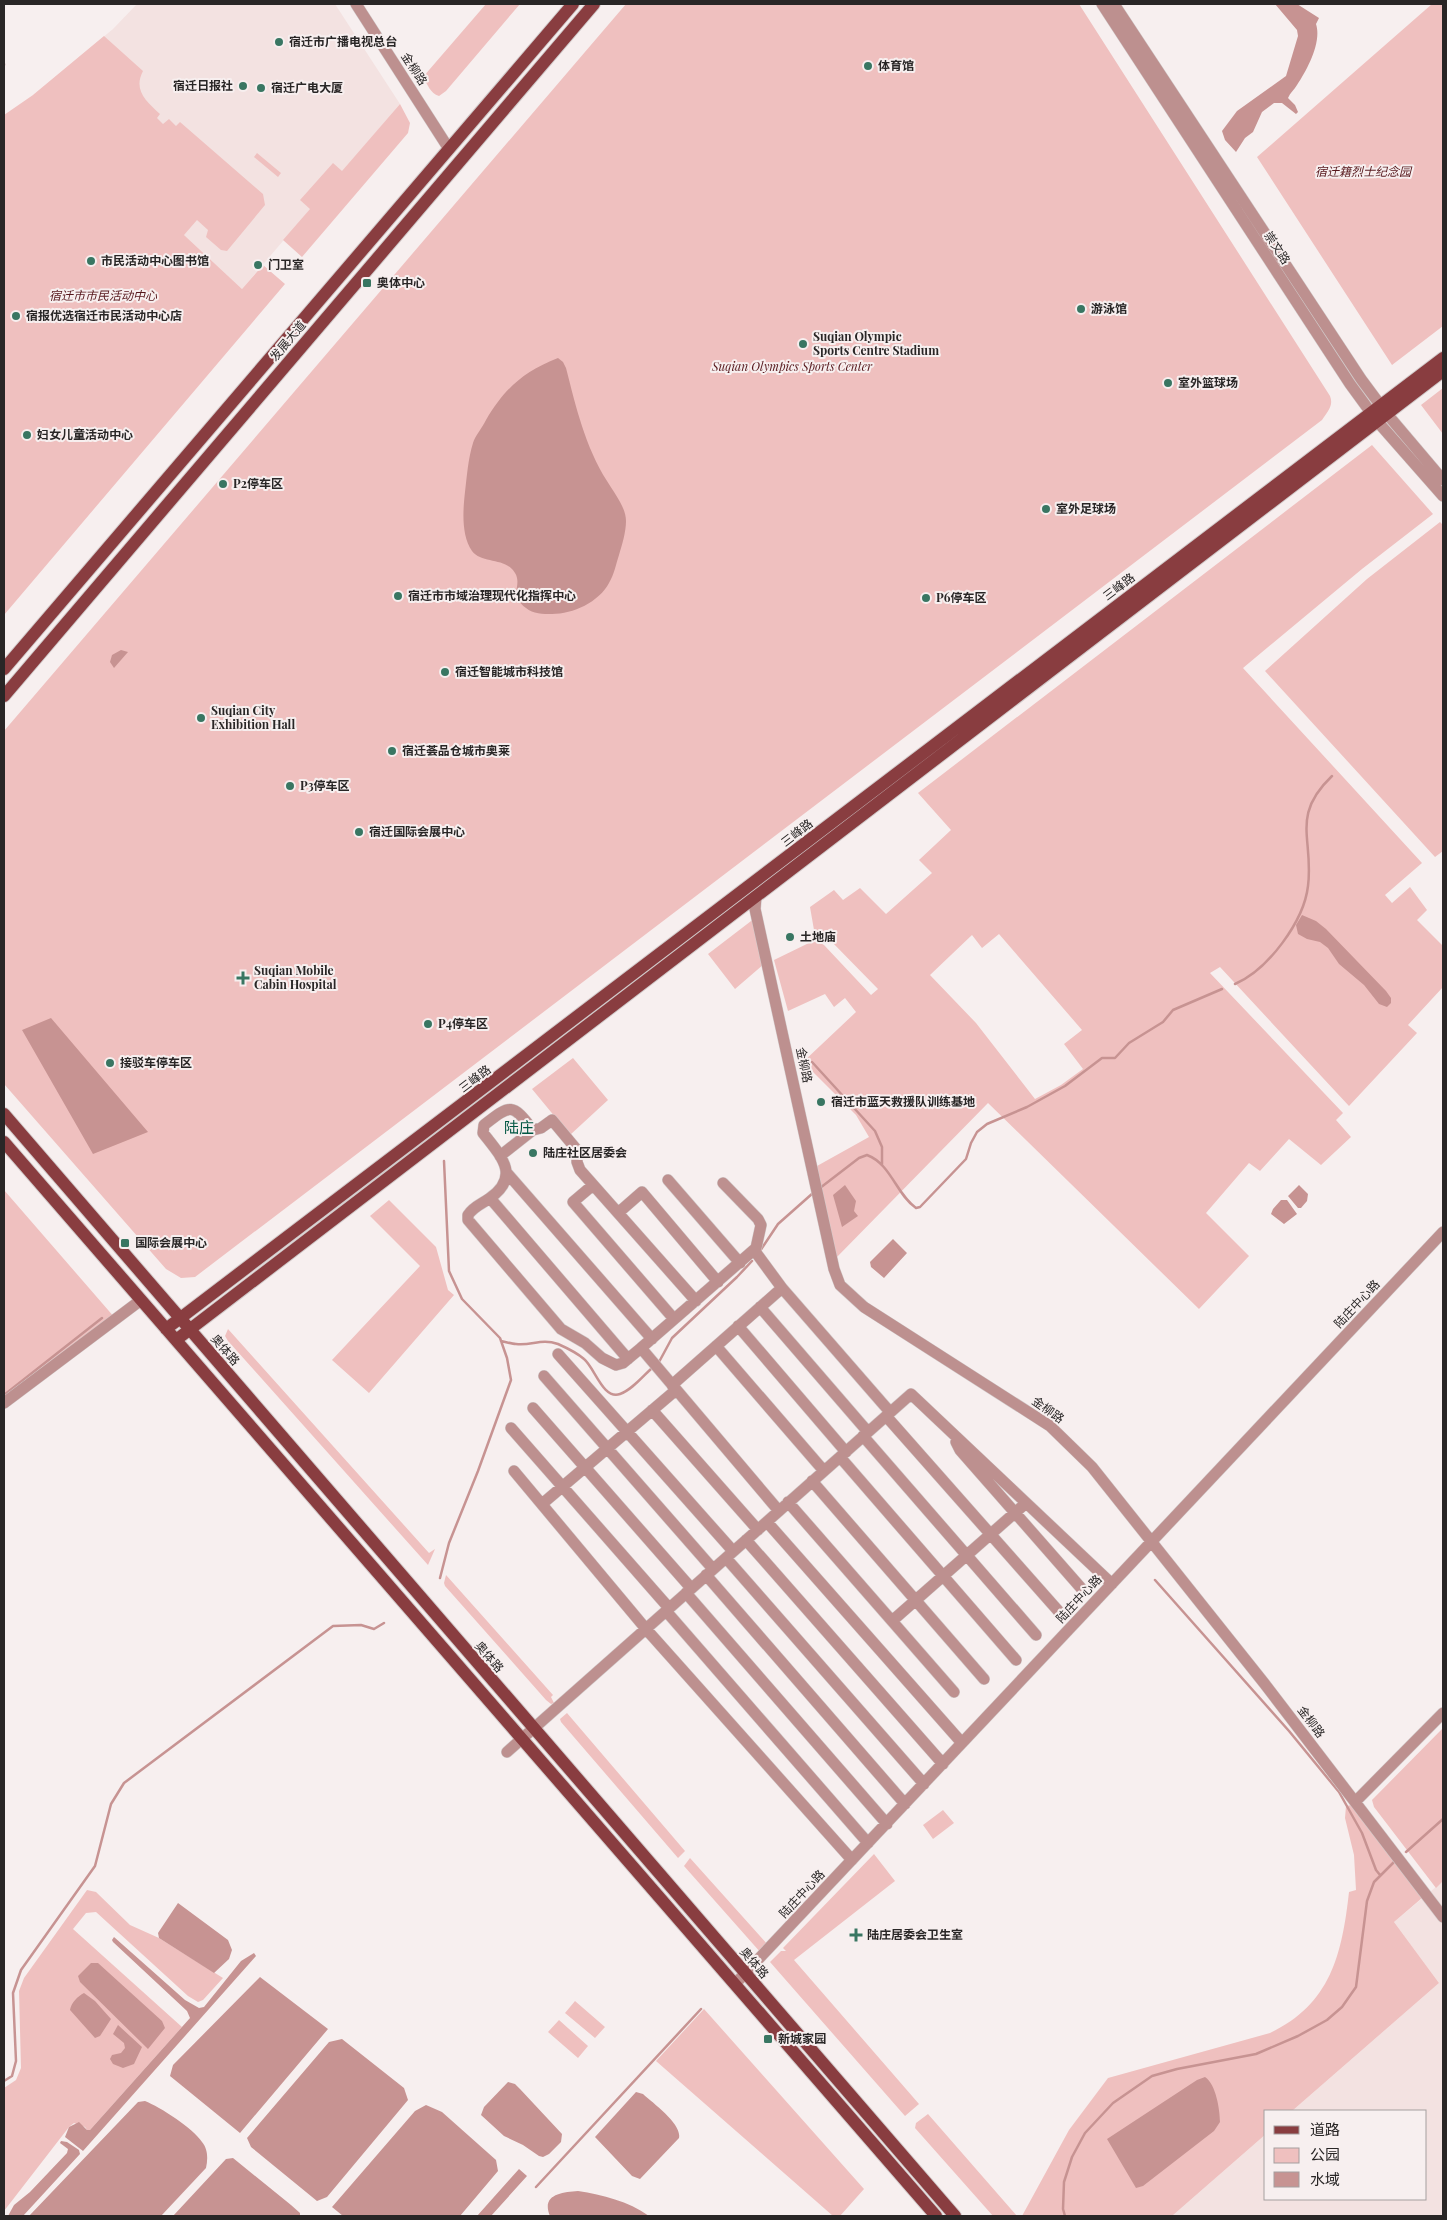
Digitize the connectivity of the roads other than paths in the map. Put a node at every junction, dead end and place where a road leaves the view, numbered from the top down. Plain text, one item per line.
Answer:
1 (356, 4) edge
2 (573, 4) edge
3 (594, 4) edge
4 (1102, 4) edge
5 (1114, 4) edge
6 (449, 149) junction
7 (1443, 358) edge
8 (1443, 371) edge
9 (1379, 413) junction
10 (1443, 480) edge
11 (1443, 496) edge
12 (4, 670) edge
13 (4, 696) edge
14 (756, 897) junction
15 (472, 1104) junction
16 (4, 1114) edge
17 (491, 1120) junction
18 (533, 1130) junction
19 (4, 1142) edge
20 (500, 1156) junction
21 (507, 1173) junction
22 (668, 1180) dead end
23 (723, 1183) dead end
24 (593, 1185) junction
25 (490, 1198) junction
26 (618, 1213) junction
27 (1443, 1232) edge
28 (754, 1250) junction
29 (740, 1263) junction
30 (718, 1282) junction
31 (782, 1288) junction
32 (141, 1300) junction
33 (696, 1301) junction
34 (760, 1307) junction
35 (180, 1319) junction
36 (674, 1319) junction
37 (738, 1326) junction
38 (166, 1329) junction
39 (189, 1330) junction
40 (652, 1339) junction
41 (176, 1340) junction
42 (716, 1346) junction
43 (641, 1348) junction
44 (558, 1354) dead end
45 (628, 1359) junction
46 (544, 1376) dead end
47 (674, 1387) junction
48 (4, 1403) edge
49 (533, 1408) dead end
50 (652, 1410) junction
51 (888, 1414) junction
52 (511, 1428) dead end
53 (626, 1432) junction
54 (865, 1434) junction
55 (955, 1436) junction
56 (607, 1448) junction
57 (843, 1454) junction
58 (585, 1468) junction
59 (514, 1471) dead end
60 (824, 1471) junction
61 (812, 1481) junction
62 (563, 1487) junction
63 (788, 1502) junction
64 (1026, 1502) junction
65 (542, 1504) junction
66 (779, 1511) junction
67 (1015, 1512) junction
68 (767, 1522) junction
69 (758, 1530) junction
70 (990, 1534) junction
71 (746, 1540) junction
72 (1151, 1542) junction
73 (729, 1554) junction
74 (966, 1555) junction
75 (710, 1572) junction
76 (942, 1577) junction
77 (1112, 1584) junction
78 (1081, 1588) dead end
79 (689, 1591) junction
80 (916, 1601) junction
81 (667, 1610) junction
82 (1061, 1614) dead end
83 (892, 1621) junction
84 (646, 1629) junction
85 (1036, 1635) dead end
86 (1016, 1660) dead end
87 (984, 1679) dead end
88 (954, 1692) dead end
89 (1443, 1713) edge
90 (533, 1728) junction
91 (522, 1739) junction
92 (962, 1743) junction
93 (506, 1752) dead end
94 (943, 1764) junction
95 (924, 1784) junction
96 (1355, 1802) junction
97 (905, 1804) junction
98 (887, 1824) junction
99 (868, 1843) junction
100 (852, 1860) junction
101 (1443, 1917) edge
102 (745, 1974) junction
103 (735, 1984) junction
104 (936, 2216) edge
105 (955, 2216) edge

1 - 6 street, 金柳路
2 - 6 main road, 发展大道
3 - 13 main road, 发展大道
4 - 9 street, 崇文路
5 - 9 street, 崇文路
6 - 12 main road, 发展大道
7 - 9 main road, 三峰路
8 - 9 main road, 三峰路
9 - 10 street, 崇文路
9 - 11 street, 崇文路
9 - 14 main road, 三峰路
9 - 15 main road, 三峰路
14 - 15 main road, 三峰路
14 - 72 street, 金柳路
15 - 17 street
15 - 35 main road, 三峰路
15 - 39 main road, 三峰路
16 - 35 main road, 奥体路
17 - 18 street
17 - 20 street
18 - 20 street
18 - 24 street
19 - 32 main road
20 - 21 street
21 - 25 street
21 - 40 street
22 - 29 street
23 - 28 street
24 - 26 street
24 - 36 street
25 - 45 street
25 - 45 street
26 - 30 street
26 - 33 street
27 - 72 street, 陆庄中心路
28 - 29 street
28 - 31 street
29 - 30 street
30 - 33 street
31 - 34 street
31 - 51 street
32 - 38 main road
32 - 48 street
33 - 36 street
34 - 37 street
34 - 54 street
35 - 38 main road, 三峰路
35 - 39 main road, 奥体路
36 - 40 street
37 - 42 street
37 - 57 street
38 - 41 main road
39 - 41 main road, 三峰路
39 - 90 main road, 奥体路
40 - 43 street
41 - 91 main road
42 - 47 street
42 - 60 street
43 - 45 street
43 - 47 street
44 - 53 street
46 - 56 street
47 - 50 street
47 - 66 street
49 - 58 street
50 - 53 street
50 - 69 street
51 - 54 street
51 - 55 street
51 - 70 street
52 - 62 street
53 - 56 street
53 - 73 street
54 - 57 street
54 - 74 street
55 - 64 street
55 - 67 street
56 - 58 street
56 - 75 street
57 - 60 street
57 - 76 street
58 - 62 street
58 - 79 street
59 - 65 street
60 - 61 street
61 - 63 street
61 - 80 street
62 - 65 street
62 - 81 street
63 - 66 street
63 - 83 street
64 - 67 street
64 - 77 street
65 - 84 street
66 - 68 street
67 - 70 street
67 - 78 street
68 - 69 street
68 - 92 street
69 - 71 street
70 - 74 street
70 - 82 street
71 - 73 street
71 - 94 street
72 - 77 street, 陆庄中心路
72 - 96 street, 金柳路
73 - 75 street
73 - 95 street
74 - 76 street
74 - 85 street
75 - 79 street
75 - 97 street
76 - 80 street
76 - 86 street
77 - 92 street, 陆庄中心路
79 - 81 street
79 - 98 street
80 - 83 street
80 - 87 street
81 - 84 street
81 - 99 street
83 - 88 street
84 - 90 street
84 - 100 street
89 - 96 street
90 - 91 street
90 - 102 main road, 奥体路
91 - 93 street
91 - 103 main road
92 - 94 street, 陆庄中心路
94 - 95 street, 陆庄中心路
95 - 97 street, 陆庄中心路
96 - 101 street, 金柳路
97 - 98 street, 陆庄中心路
98 - 99 street, 陆庄中心路
99 - 100 street, 陆庄中心路
100 - 102 street, 陆庄中心路
102 - 103 street, 陆庄中心路
102 - 105 main road, 奥体路
103 - 104 main road

